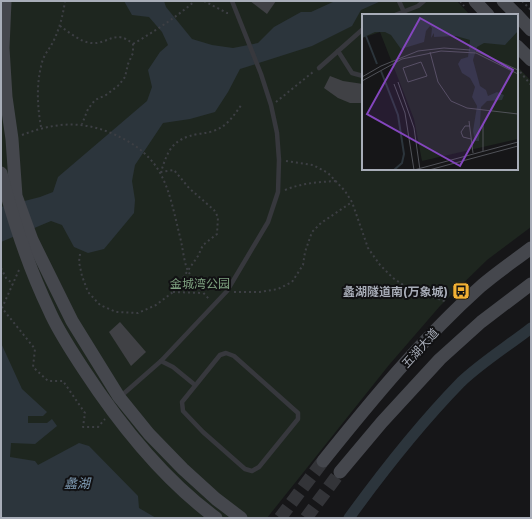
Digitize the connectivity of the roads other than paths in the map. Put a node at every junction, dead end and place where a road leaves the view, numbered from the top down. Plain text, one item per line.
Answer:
1 (5, 1) edge
2 (232, 1) edge
3 (399, 1) edge
4 (424, 1) edge
5 (475, 1) edge
6 (504, 1) edge
7 (404, 12) junction
8 (399, 14) edge
9 (487, 14) edge
10 (516, 14) edge
11 (518, 16) edge
12 (362, 30) edge
13 (531, 30) edge
14 (518, 47) edge
15 (338, 51) junction
16 (531, 60) edge
17 (319, 68) road end
18 (362, 76) edge
19 (1, 173) edge
20 (12, 198) junction
21 (26, 241) junction
22 (531, 248) edge
23 (531, 284) edge
24 (161, 361) junction
25 (195, 385) junction
26 (113, 405) junction
27 (323, 461) tunnel mouth
28 (340, 472) tunnel mouth
29 (216, 518) edge
30 (242, 518) edge

1 - 20 main road
2 - 24 lane
3 - 7 lane
4 - 7 lane
5 - 9 main road
6 - 10 main road
7 - 8 lane
11 - 13 main road
12 - 15 lane
14 - 16 main road
15 - 17 lane
15 - 18 lane
19 - 20 main road
20 - 21 main road
21 - 26 main road
21 - 26 main road
22 - 27 main road, 五湖大道
23 - 28 main road, 五湖大道
24 - 25 lane
24 - 26 lane
25 - 25 lane
26 - 29 main road
26 - 30 main road

